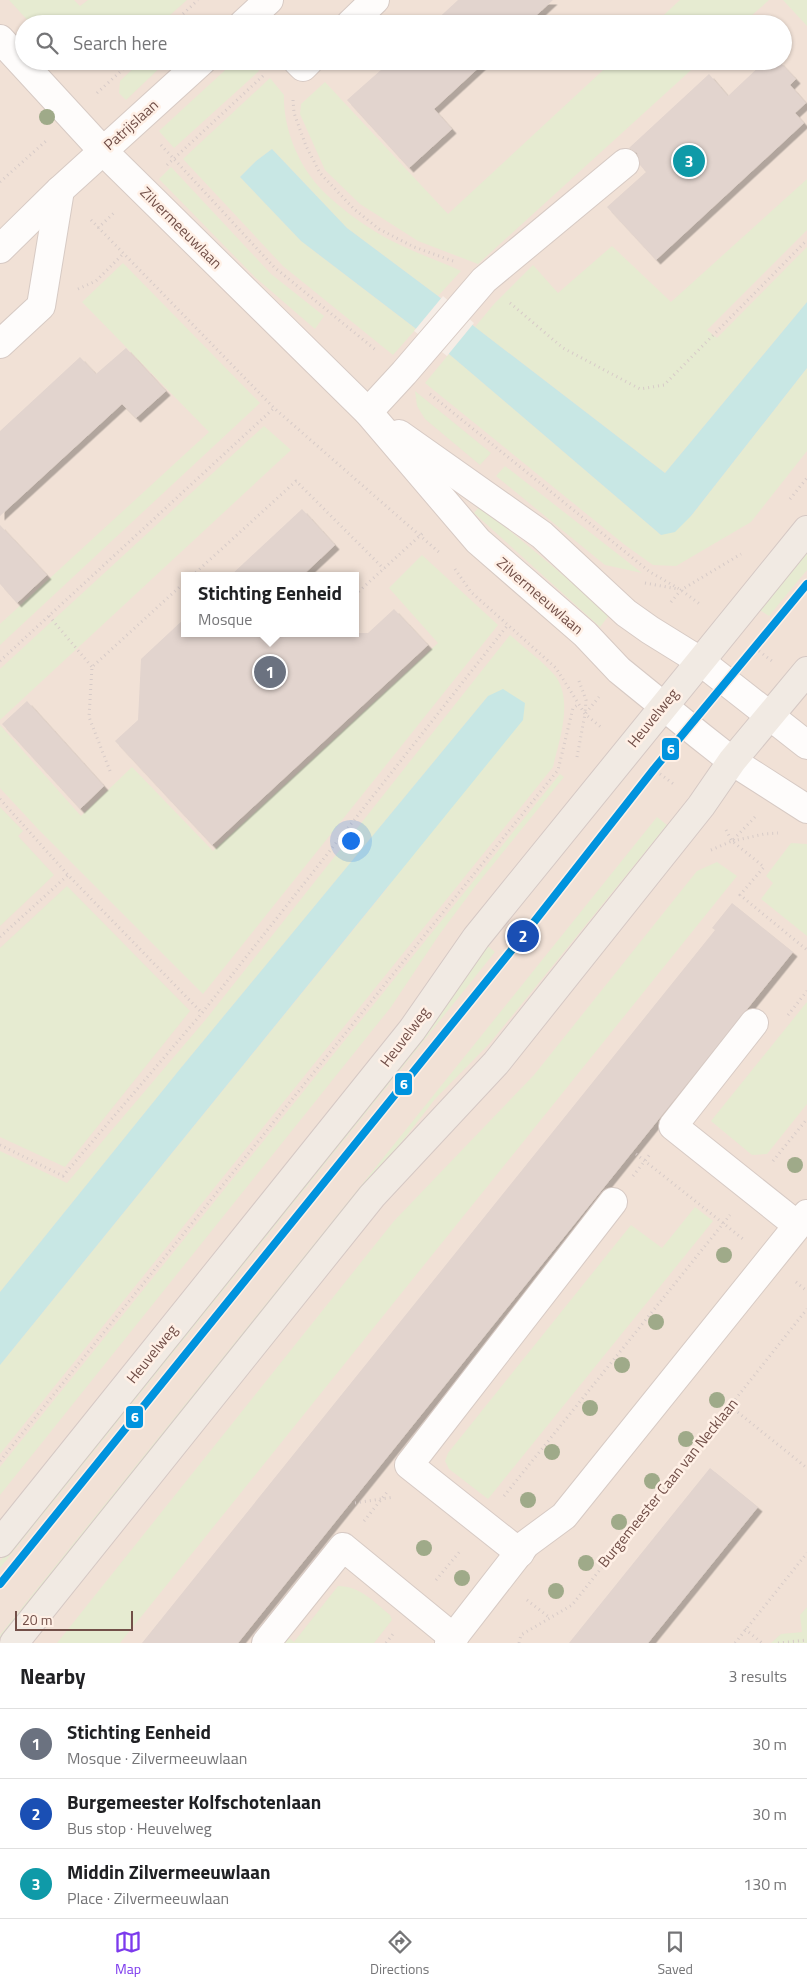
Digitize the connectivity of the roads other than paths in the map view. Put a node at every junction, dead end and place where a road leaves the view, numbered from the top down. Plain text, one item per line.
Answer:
1 (375, 0) edge
2 (359, 15) edge
3 (0, 39) edge
4 (15, 55) edge
5 (29, 70) edge
6 (192, 70) edge
7 (103, 151) junction
8 (625, 163) dead end
9 (60, 190) junction
10 (0, 249) edge
11 (0, 344) edge
12 (368, 412) junction
13 (807, 530) edge
14 (700, 661) junction
15 (807, 671) edge
16 (663, 705) junction
17 (770, 717) junction
18 (807, 745) edge
19 (732, 761) junction
20 (807, 809) edge
21 (754, 1024) dead end
22 (613, 1202) road end
23 (805, 1217) edge
24 (0, 1543) edge
25 (520, 1553) junction
26 (451, 1640) edge
27 (14, 1643) edge
28 (266, 1643) edge

1 - 2 street
3 - 4 street, Zilvermeeuwlaan
5 - 7 street, Zilvermeeuwlaan
6 - 7 street, Patrijslaan
7 - 9 street, Patrijslaan
7 - 12 street, Zilvermeeuwlaan
8 - 12 street
9 - 10 street, Patrijslaan
9 - 11 street
12 - 14 street, Zilvermeeuwlaan
12 - 16 street, Zilvermeeuwlaan
13 - 14 main road, Heuvelweg
14 - 16 main road, Heuvelweg
14 - 17 street, Zilvermeeuwlaan
15 - 17 main road
16 - 19 street, Zilvermeeuwlaan
16 - 24 main road, Heuvelweg
17 - 18 street, Zilvermeeuwlaan
17 - 19 main road
19 - 20 street, Zilvermeeuwlaan
19 - 27 main road
21 - 23 street
22 - 25 street
23 - 25 street
25 - 26 street
26 - 28 street

